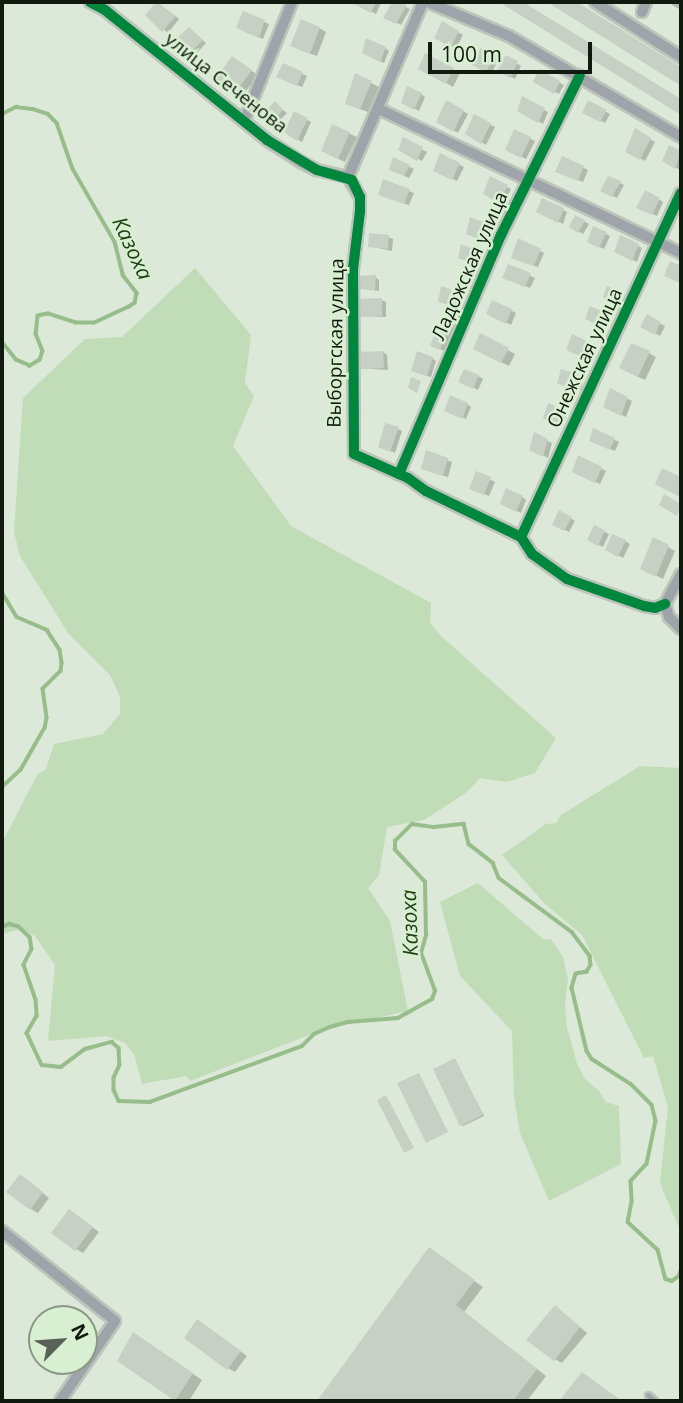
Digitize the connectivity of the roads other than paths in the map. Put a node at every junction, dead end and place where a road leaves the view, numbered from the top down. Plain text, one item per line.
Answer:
1 (90, 2) edge
2 (292, 2) edge
3 (423, 2) edge
4 (428, 2) edge
5 (595, 2) edge
6 (681, 57) edge
7 (580, 75) junction
8 (379, 109) junction
9 (245, 119) junction
10 (681, 137) edge
11 (348, 177) junction
12 (528, 180) junction
13 (681, 193) edge
14 (658, 242) junction
15 (681, 253) edge
16 (398, 474) junction
17 (521, 537) junction
18 (681, 574) edge
19 (666, 604) junction
20 (681, 629) edge
21 (2, 1231) edge
22 (648, 1395) dead end
23 (60, 1401) edge
24 (655, 1401) edge

1 - 9 street, улица Сеченова
2 - 9 street
3 - 8 street
4 - 7 street
5 - 6 street
7 - 10 street
7 - 12 street, Ладожская улица
8 - 11 street
8 - 12 street
9 - 11 street, улица Сеченова
11 - 16 street, Выборгская улица
12 - 14 street
12 - 16 street, Ладожская улица
13 - 14 street, Онежская улица
14 - 15 street
14 - 17 street, Онежская улица
16 - 17 street, Выборгская улица
17 - 19 street, Выборгская улица
18 - 19 street
19 - 20 street
21 - 23 street
22 - 24 lane

